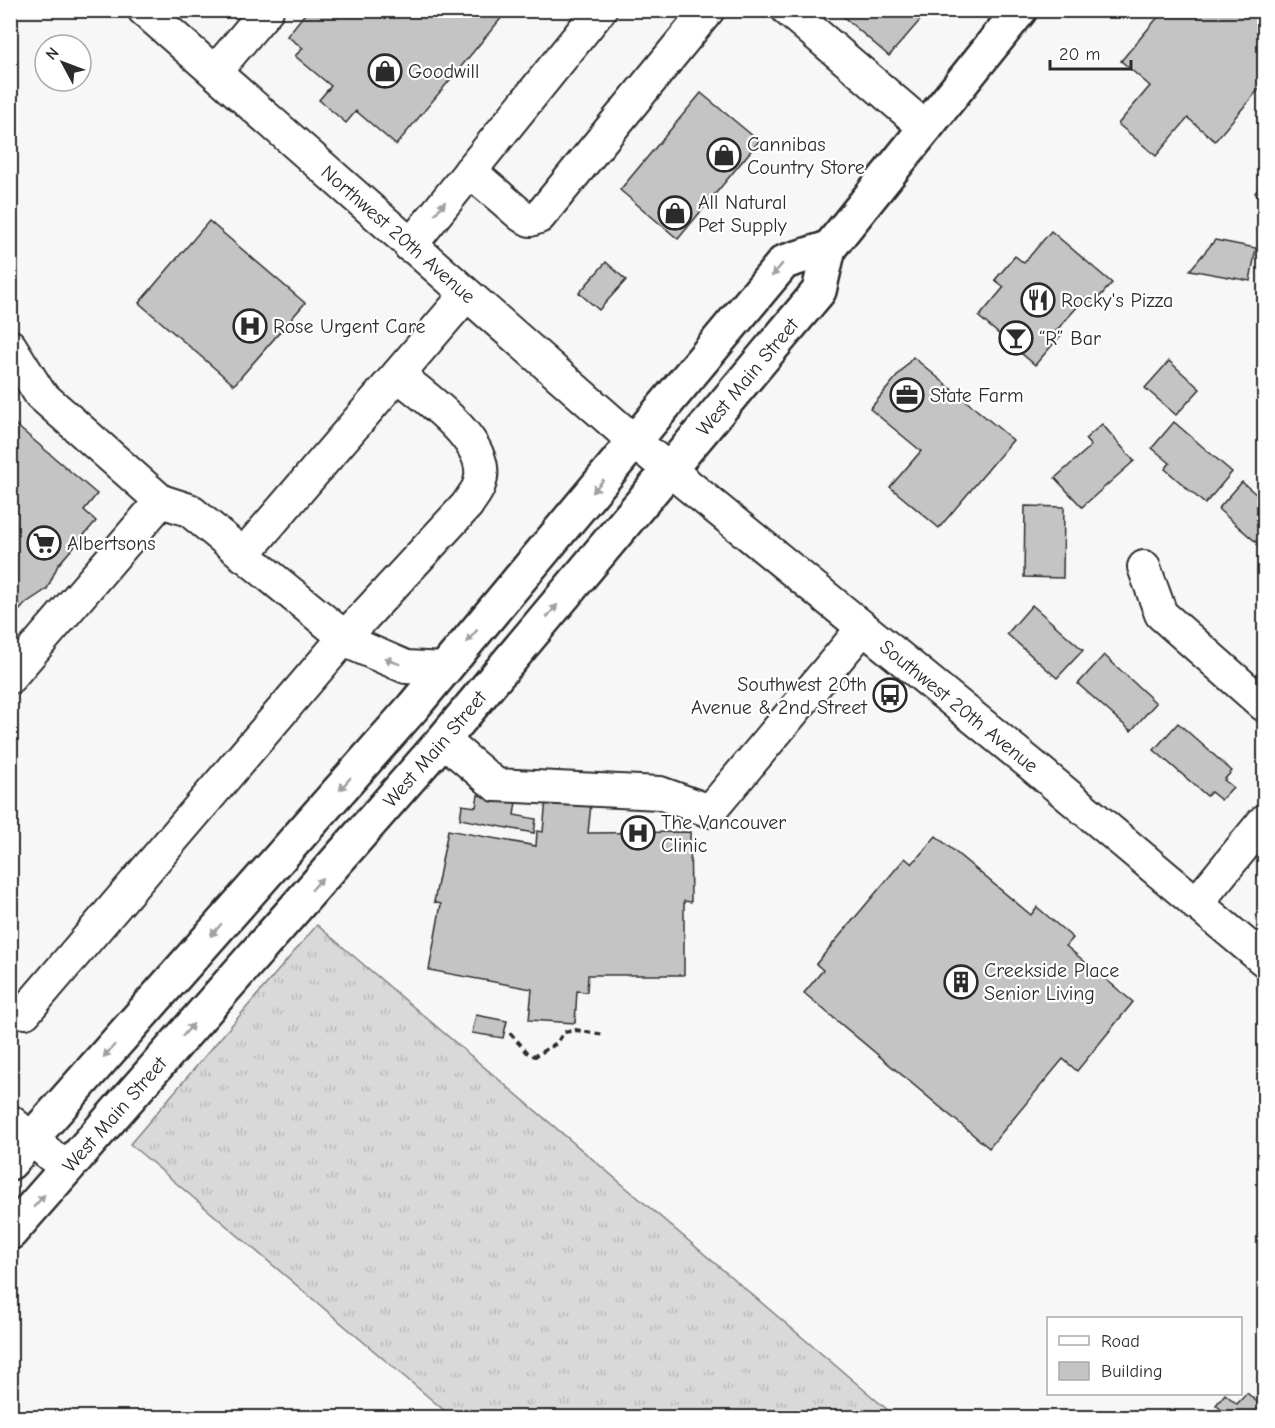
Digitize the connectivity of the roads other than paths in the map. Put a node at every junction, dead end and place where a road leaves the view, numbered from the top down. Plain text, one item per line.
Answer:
1 (144, 10) edge
2 (267, 10) edge
3 (600, 10) edge
4 (708, 10) edge
5 (1020, 10) edge
6 (792, 12) edge
7 (215, 72) junction
8 (926, 128) junction
9 (470, 171) junction
10 (410, 246) junction
11 (829, 248) junction
12 (466, 295) junction
13 (10, 346) edge
14 (398, 375) junction
15 (653, 456) junction
16 (161, 501) junction
17 (243, 555) junction
18 (1144, 567) dead end
19 (863, 628) junction
20 (345, 637) junction
21 (445, 669) junction
22 (10, 677) edge
23 (1264, 705) edge
24 (443, 740) junction
25 (1264, 821) edge
26 (1196, 904) junction
27 (1264, 960) edge
28 (25, 1012) dead end
29 (21, 1130) edge
30 (10, 1163) edge
31 (67, 1169) junction
32 (10, 1233) edge

1 - 7 street, Northwest 20th Avenue
2 - 7 street
3 - 9 street
4 - 9 street
5 - 8 highway, West Main Street
6 - 8 street
7 - 10 street, Northwest 20th Avenue
8 - 11 highway, West Main Street
10 -> 9 street
10 - 12 street, Northwest 20th Avenue
11 - 15 highway, West Main Street
11 -> 15 highway, West Main Street
12 - 14 street
12 - 15 street, Northwest 20th Avenue
13 - 16 street
14 - 17 street
14 - 20 street
15 - 19 street, Southwest 20th Avenue
15 -> 21 highway, West Main Street
24 -> 15 highway, West Main Street
16 - 17 street
16 - 22 street
17 - 20 street
18 - 23 street
19 - 24 street
19 - 26 street, Southwest 20th Avenue
21 -> 20 street
20 - 28 street
21 -> 29 highway, West Main Street
31 -> 24 highway, West Main Street
25 - 26 street
26 - 27 street, Southwest 20th Avenue
29 - 30 highway, West Main Street
29 - 31 street
32 -> 31 highway, West Main Street

